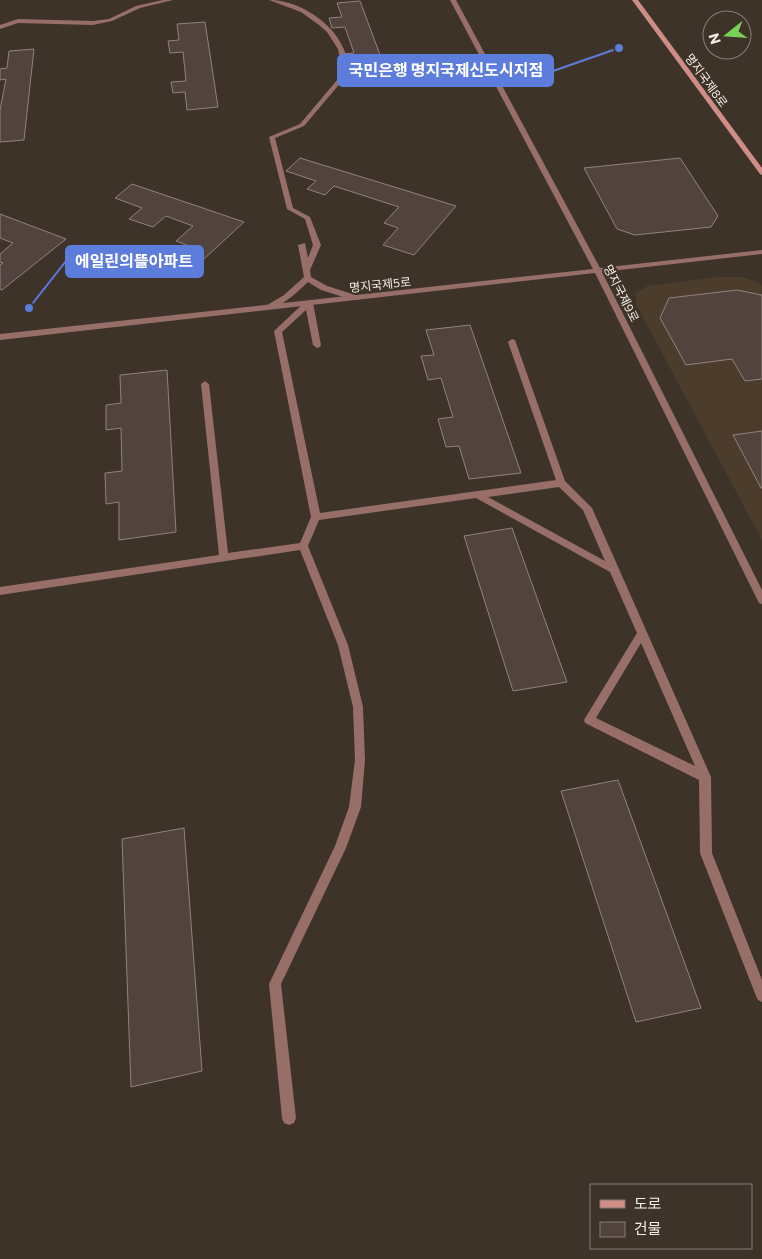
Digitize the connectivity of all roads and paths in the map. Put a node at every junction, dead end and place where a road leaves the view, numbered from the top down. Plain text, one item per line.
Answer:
1 (170, 0) edge
2 (272, 0) edge
3 (453, 0) edge
4 (635, 0) edge
5 (0, 27) edge
6 (762, 174) edge
7 (302, 245) dead end
8 (762, 252) edge
9 (598, 271) junction
10 (307, 274) junction
11 (356, 298) junction
12 (309, 303) junction
13 (268, 307) junction
14 (0, 337) edge
15 (512, 342) dead end
16 (317, 345) dead end
17 (205, 384) dead end
18 (561, 483) junction
19 (476, 494) junction
20 (316, 517) junction
21 (303, 546) junction
22 (224, 558) junction
23 (612, 569) junction
24 (0, 591) edge
25 (762, 600) edge
26 (641, 635) junction
27 (705, 777) junction
28 (762, 996) edge
29 (289, 1118) dead end

1 - 5 street
2 - 10 street
3 - 9 street, 명지국제9로
4 - 6 main road, 명지국제8로
7 - 10 street
8 - 9 street, 명지국제5로
9 - 11 street, 명지국제5로
9 - 25 street, 명지국제9로
10 - 11 street
10 - 13 street
11 - 12 street, 명지국제5로
12 - 13 street, 명지국제5로
12 - 16 street
12 - 20 street
13 - 14 street, 명지국제5로
15 - 18 street
17 - 22 street
18 - 19 street
18 - 23 street
19 - 20 street
19 - 23 street
20 - 21 street
21 - 22 street
21 - 29 street
22 - 24 street
23 - 26 street
26 - 27 street
26 - 27 street
27 - 28 street

